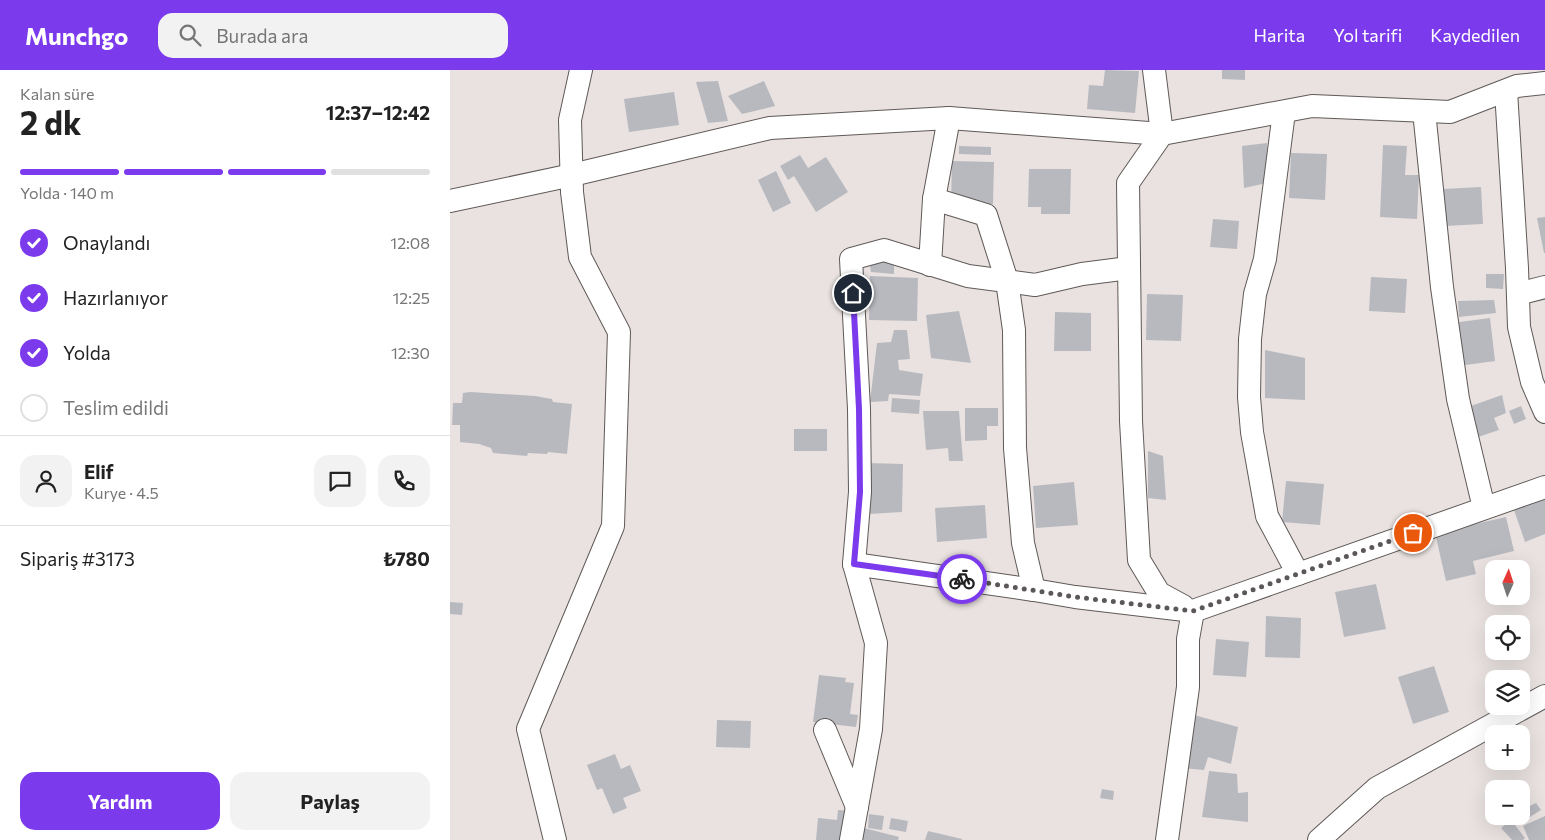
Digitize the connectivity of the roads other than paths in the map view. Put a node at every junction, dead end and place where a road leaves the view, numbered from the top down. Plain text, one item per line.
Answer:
1 (581, 70) edge
2 (1154, 70) edge
3 (1545, 83) edge
4 (1506, 91) junction
5 (1424, 111) junction
6 (1284, 112) junction
7 (949, 118) junction
8 (1162, 134) junction
9 (572, 175) junction
10 (934, 199) junction
11 (450, 202) edge
12 (930, 265) junction
13 (1129, 268) junction
14 (1007, 281) junction
15 (1545, 287) edge
16 (1518, 294) junction
17 (1545, 412) edge
18 (1545, 487) edge
19 (1484, 508) junction
20 (854, 564) junction
21 (1298, 574) junction
22 (1034, 590) junction
23 (1193, 611) junction
24 (1545, 696) edge
25 (825, 730) dead end
26 (857, 807) junction
27 (555, 840) edge
28 (851, 840) edge
29 (1166, 840) edge
30 (1320, 840) edge

1 - 9 street
2 - 8 street
3 - 4 street
4 - 5 street
4 - 16 street
5 - 6 street
5 - 19 street
6 - 8 street
6 - 21 street
7 - 8 street
7 - 9 street
7 - 10 street
8 - 13 street
9 - 11 street
9 - 27 street
10 - 12 street
10 - 14 street
12 - 14 street
12 - 20 street
13 - 14 street
13 - 23 street
14 - 22 street
15 - 16 street
16 - 17 street
18 - 19 street
19 - 21 street
20 - 22 street
20 - 26 street
21 - 23 street
22 - 23 street
23 - 29 street
24 - 30 street
25 - 26 street
26 - 28 street

